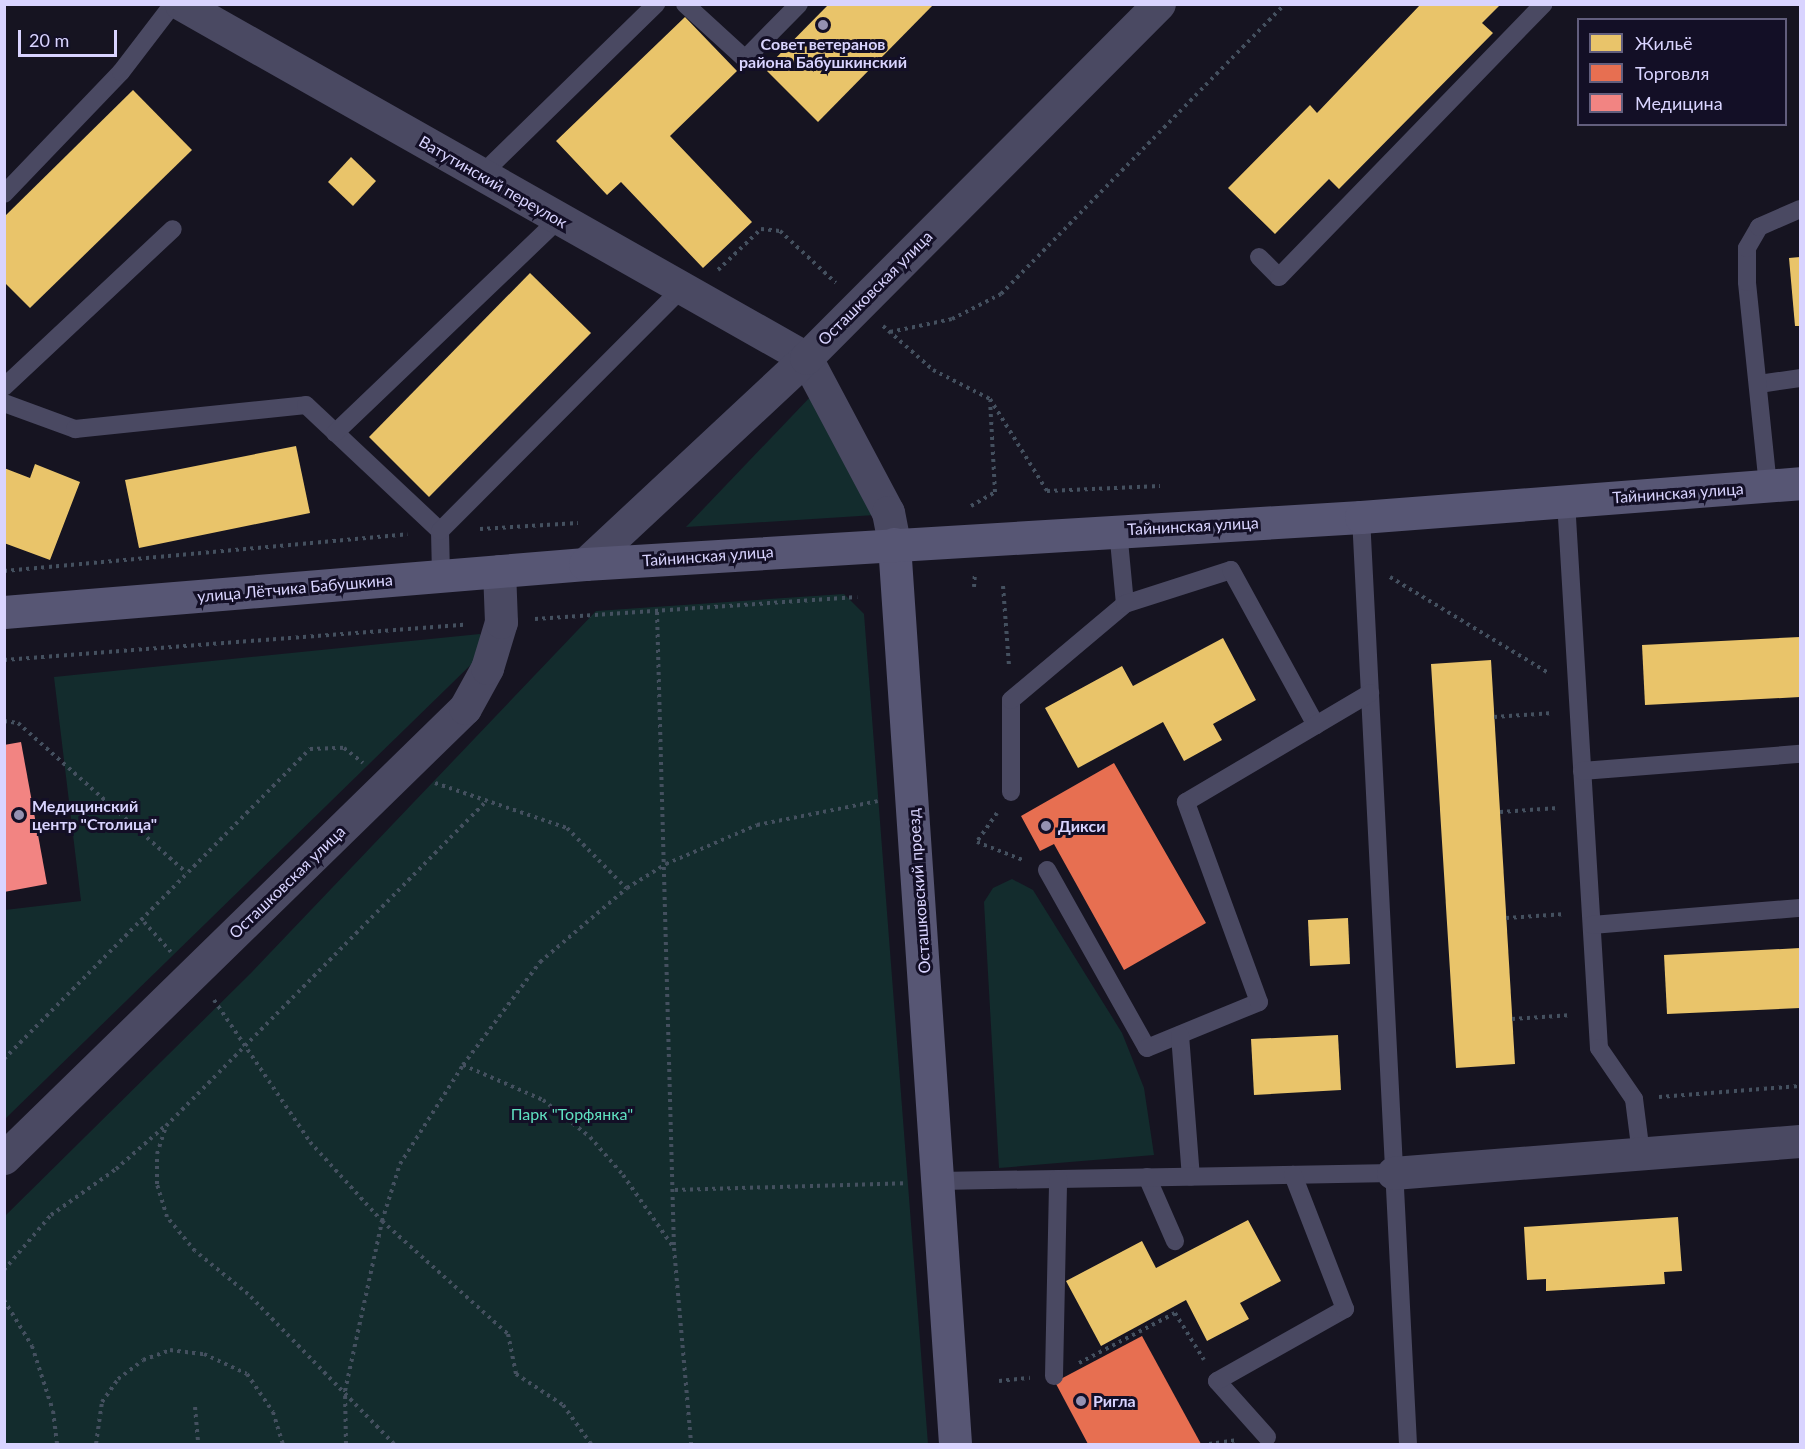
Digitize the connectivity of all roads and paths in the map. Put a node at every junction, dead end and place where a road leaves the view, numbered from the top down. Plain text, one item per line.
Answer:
1 (173, 4) edge
2 (181, 4) edge
3 (656, 4) edge
4 (685, 4) edge
5 (799, 4) edge
6 (1158, 4) edge
7 (1285, 4) edge
8 (1544, 4) edge
9 (481, 175) junction
10 (4, 194) edge
11 (1800, 209) edge
12 (559, 219) junction
13 (172, 229) dead end
14 (780, 231) dead end
15 (1259, 257) dead end
16 (682, 288) junction
17 (859, 304) junction
18 (890, 332) junction
19 (806, 358) junction
20 (1800, 378) edge
21 (1759, 384) junction
22 (4, 387) edge
23 (990, 399) junction
24 (4, 403) edge
25 (335, 433) junction
26 (1800, 483) edge
27 (1160, 486) dead end
28 (1768, 486) junction
29 (1566, 501) junction
30 (971, 505) dead end
31 (1361, 517) junction
32 (582, 523) dead end
33 (1118, 530) junction
34 (440, 531) junction
35 (894, 544) junction
36 (1363, 561) junction
37 (585, 564) junction
38 (4, 571) edge
39 (499, 571) junction
40 (441, 575) junction
41 (1004, 586) dead end
42 (856, 597) dead end
43 (1125, 604) junction
44 (4, 612) edge
45 (657, 612) junction
46 (501, 622) junction
47 (4, 660) edge
48 (1577, 690) junction
49 (1370, 693) junction
50 (1011, 700) junction
51 (1579, 712) junction
52 (1494, 717) dead end
53 (4, 721) edge
54 (1316, 725) junction
55 (1800, 754) edge
56 (1582, 771) junction
57 (426, 780) dead end
58 (386, 786) junction
59 (1011, 792) joint
60 (487, 800) junction
61 (879, 801) dead end
62 (1585, 807) junction
63 (1500, 812) dead end
64 (666, 864) junction
65 (1047, 870) joint
66 (186, 873) junction
67 (627, 888) junction
68 (1800, 908) edge
69 (1506, 918) dead end
70 (1591, 919) junction
71 (1597, 1014) junction
72 (1512, 1019) dead end
73 (1180, 1035) junction
74 (243, 1045) junction
75 (4, 1059) edge
76 (463, 1065) junction
77 (1800, 1086) edge
78 (1634, 1099) junction
79 (166, 1126) junction
80 (1800, 1141) edge
81 (1641, 1154) junction
82 (4, 1158) edge
83 (1393, 1173) junction
84 (1293, 1175) junction
85 (1147, 1177) junction
86 (1191, 1177) junction
87 (1058, 1179) junction
88 (939, 1181) junction
89 (675, 1190) junction
90 (382, 1221) junction
91 (1174, 1241) dead end
92 (674, 1248) junction
93 (4, 1270) edge
94 (4, 1300) edge
95 (1054, 1376) junction
96 (999, 1381) dead end
97 (1217, 1382) junction
98 (345, 1391) junction
99 (195, 1407) dead end
100 (1267, 1437) dead end
101 (57, 1444) edge
102 (96, 1444) edge
103 (198, 1444) edge
104 (283, 1444) edge
105 (346, 1444) edge
106 (394, 1444) edge
107 (591, 1444) edge
108 (691, 1444) edge
109 (955, 1444) edge
110 (1408, 1444) edge

1 - 10 lane
2 - 9 street, Ватутинский переулок
3 - 9 lane
4 - 5 lane
6 - 17 street, Осташковская улица
7 - 18 path
8 - 15 lane
9 - 12 street, Ватутинский переулок
11 - 21 lane
12 - 16 street, Ватутинский переулок
12 - 25 lane
13 - 22 lane
14 - 17 path
16 - 19 street, Ватутинский переулок
16 - 34 lane
17 - 18 path
17 - 19 street, Осташковская улица
18 - 23 path
19 - 35 street, Осташковский проезд
19 - 37 street, Осташковская улица
20 - 21 lane
21 - 28 lane
23 - 27 path
23 - 30 path
24 - 25 lane
25 - 34 lane
26 - 28 main road, Тайнинская улица
28 - 29 main road, Тайнинская улица
29 - 31 main road, Тайнинская улица
29 - 48 lane
31 - 33 main road, Тайнинская улица
31 - 36 lane
32 - 34 path
33 - 35 main road, Тайнинская улица
33 - 43 lane
34 - 38 path
34 - 40 lane
35 - 37 main road, Тайнинская улица
35 - 88 main road, Осташковский проезд
36 - 48 path
36 - 49 lane
37 - 39 main road, улица Лётчика Бабушкина
39 - 40 main road, улица Лётчика Бабушкина
39 - 46 street, Осташковская улица
40 - 44 main road, улица Лётчика Бабушкина
41 - 50 path
42 - 45 path
43 - 50 lane
43 - 54 lane
45 - 46 path
45 - 64 path
46 - 47 path
46 - 58 street, Осташковская улица
48 - 51 lane
49 - 54 lane
49 - 83 lane
50 - 59 lane
51 - 52 path
51 - 56 lane
53 - 66 path
54 - 73 lane
55 - 56 lane
56 - 62 lane
57 - 60 path
58 - 66 path
58 - 82 street, Осташковская улица
59 - 65 path
60 - 67 path
60 - 74 path
61 - 64 path
62 - 63 path
62 - 70 lane
64 - 67 path
64 - 89 path
65 - 73 lane
66 - 75 path
67 - 76 path
68 - 70 lane
69 - 70 path
70 - 71 lane
71 - 72 path
71 - 78 lane
73 - 86 lane
74 - 79 path
74 - 90 path
76 - 90 path
76 - 92 path
77 - 78 path
78 - 81 lane
79 - 93 path
79 - 98 path
80 - 81 street
81 - 83 street
83 - 84 lane
83 - 110 lane
84 - 86 lane
84 - 97 lane
85 - 86 lane
85 - 87 lane
85 - 91 lane
87 - 88 lane
87 - 95 lane
88 - 89 path
88 - 109 main road, Осташковский проезд
89 - 92 path
90 - 98 path
90 - 107 path
92 - 108 path
94 - 101 path
95 - 96 path
95 - 97 path
97 - 100 lane
98 - 105 path
98 - 106 path
99 - 103 path
102 - 104 path

